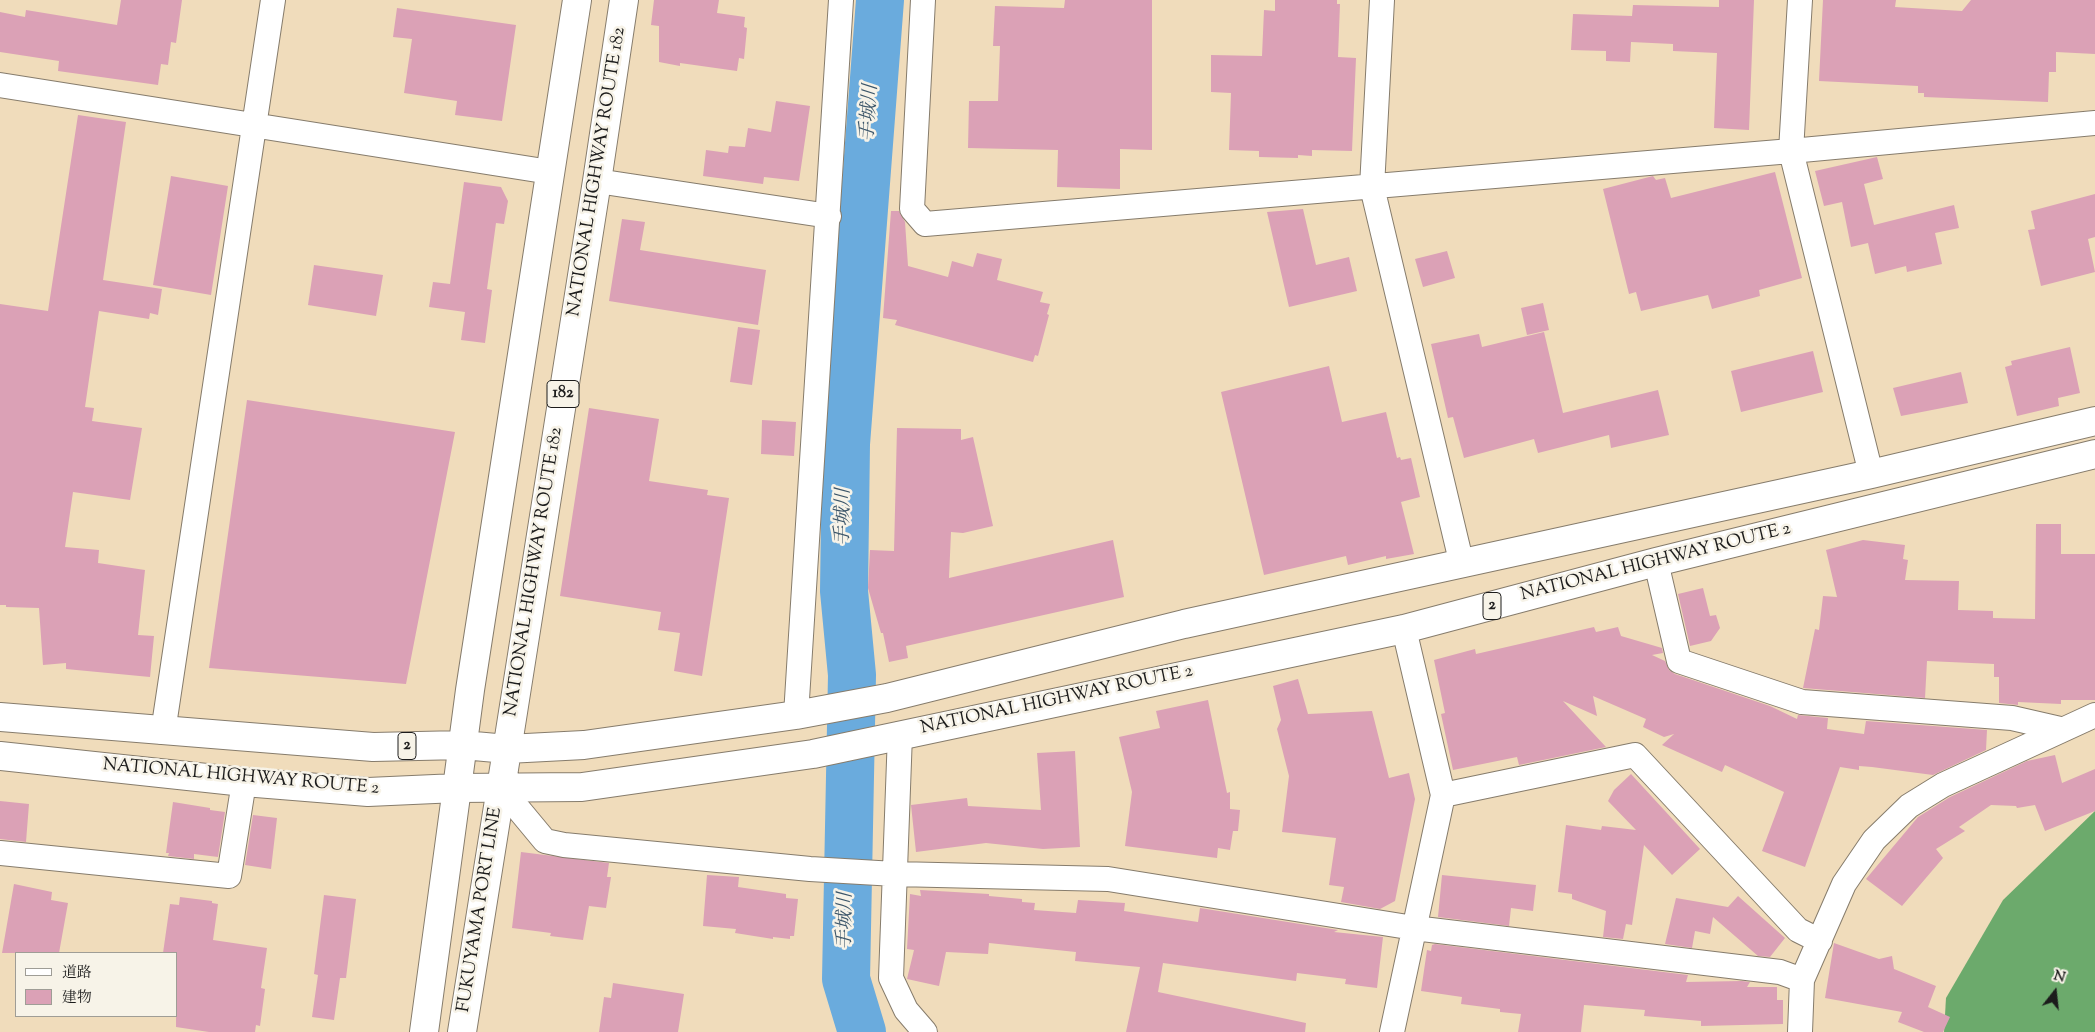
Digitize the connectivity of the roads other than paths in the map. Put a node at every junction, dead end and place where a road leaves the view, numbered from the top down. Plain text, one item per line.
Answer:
1 (273, 0) edge
2 (577, 0) edge
3 (624, 0) edge
4 (841, 0) edge
5 (923, 0) edge
6 (1382, 0) edge
7 (1800, 0) edge
8 (0, 85) edge
9 (2095, 123) edge
10 (256, 124) junction
11 (1790, 151) junction
12 (550, 172) junction
13 (597, 181) junction
14 (1372, 187) junction
15 (828, 216) junction
16 (2095, 421) edge
17 (2095, 454) edge
18 (1870, 474) junction
19 (1656, 562) junction
20 (1462, 565) junction
21 (1404, 629) junction
22 (805, 713) junction
23 (2095, 715) edge
24 (0, 716) edge
25 (2060, 729) junction
26 (163, 732) junction
27 (893, 736) junction
28 (462, 745) junction
29 (507, 749) junction
30 (0, 756) edge
31 (244, 782) junction
32 (457, 788) junction
33 (501, 788) junction
34 (1443, 795) junction
35 (0, 853) edge
36 (889, 874) junction
37 (1414, 928) junction
38 (1820, 941) junction
39 (1802, 980) junction
40 (424, 1032) edge
41 (462, 1032) edge
42 (925, 1032) edge
43 (1392, 1032) edge
44 (1800, 1032) edge

1 - 10 street
2 - 12 main road
3 - 13 main road, NATIONAL HIGHWAY ROUTE 182 / 182
4 - 15 street
5 - 14 street
6 - 14 street
7 - 11 street
8 - 10 street
9 - 11 street
10 - 12 street
10 - 26 street
11 - 14 street
11 - 18 street
12 - 28 main road
13 - 15 street
13 - 29 main road, NATIONAL HIGHWAY ROUTE 182 / 182
14 - 20 street
15 - 22 street
16 - 18 main road, NATIONAL HIGHWAY ROUTE 2 / 2
17 - 19 main road, NATIONAL HIGHWAY ROUTE 2 / 2
18 - 20 main road, NATIONAL HIGHWAY ROUTE 2 / 2
19 - 21 main road, NATIONAL HIGHWAY ROUTE 2 / 2
19 - 25 street
20 - 22 main road, NATIONAL HIGHWAY ROUTE 2 / 2
21 - 27 main road, NATIONAL HIGHWAY ROUTE 2 / 2
21 - 34 street
22 - 29 main road, NATIONAL HIGHWAY ROUTE 2 / 2
23 - 25 street
24 - 26 main road, NATIONAL HIGHWAY ROUTE 2 / 2
25 - 38 street
26 - 28 main road, NATIONAL HIGHWAY ROUTE 2 / 2
27 - 33 main road, NATIONAL HIGHWAY ROUTE 2 / 2
27 - 36 street
28 - 29 main road, NATIONAL HIGHWAY ROUTE 2 / 2
28 - 32 main road
29 - 33 main road, NATIONAL HIGHWAY ROUTE 182 / 182
30 - 31 main road, NATIONAL HIGHWAY ROUTE 2 / 2
31 - 32 main road, NATIONAL HIGHWAY ROUTE 2 / 2
31 - 35 street
32 - 33 main road, NATIONAL HIGHWAY ROUTE 2 / 2
32 - 40 main road
33 - 36 street
33 - 41 main road, FUKUYAMA PORT LINE
34 - 37 street
34 - 38 street
36 - 37 street
36 - 42 street
37 - 39 street
37 - 43 street
38 - 39 street
39 - 44 street

